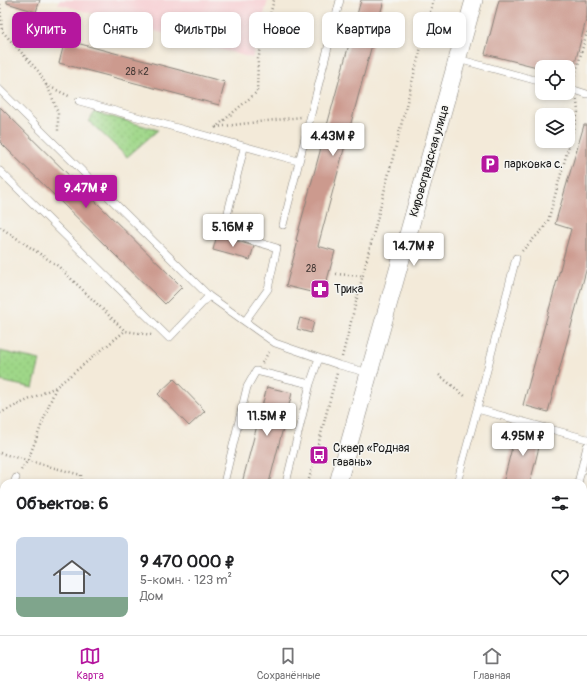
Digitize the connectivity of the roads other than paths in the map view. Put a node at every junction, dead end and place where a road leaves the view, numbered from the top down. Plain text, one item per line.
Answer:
1 (340, 0) edge
2 (474, 0) edge
3 (458, 59) junction
4 (535, 80) edge
5 (0, 90) edge
6 (575, 90) edge
7 (587, 94) edge
8 (79, 101) road end
9 (244, 148) junction
10 (298, 161) junction
11 (0, 172) edge
12 (283, 225) dead end
13 (516, 258) road end
14 (209, 296) junction
15 (245, 321) junction
16 (319, 358) junction
17 (369, 372) junction
18 (310, 384) junction
19 (477, 409) junction
20 (587, 439) edge
21 (587, 446) edge
22 (225, 479) edge
23 (287, 479) edge
24 (339, 479) edge
25 (458, 479) edge
26 (579, 479) edge

1 - 10 lane
2 - 3 street, Кировоградская улица
3 - 4 lane
3 - 17 street, Кировоградская улица
5 - 14 lane
6 - 7 lane
8 - 9 lane
9 - 10 lane
9 - 15 lane
10 - 12 lane
11 - 14 lane
13 - 19 lane
14 - 15 lane
15 - 16 lane
16 - 17 lane
16 - 18 lane
17 - 24 street, Кировоградская улица
18 - 22 lane
18 - 23 lane
19 - 20 lane
19 - 25 lane
21 - 26 lane

